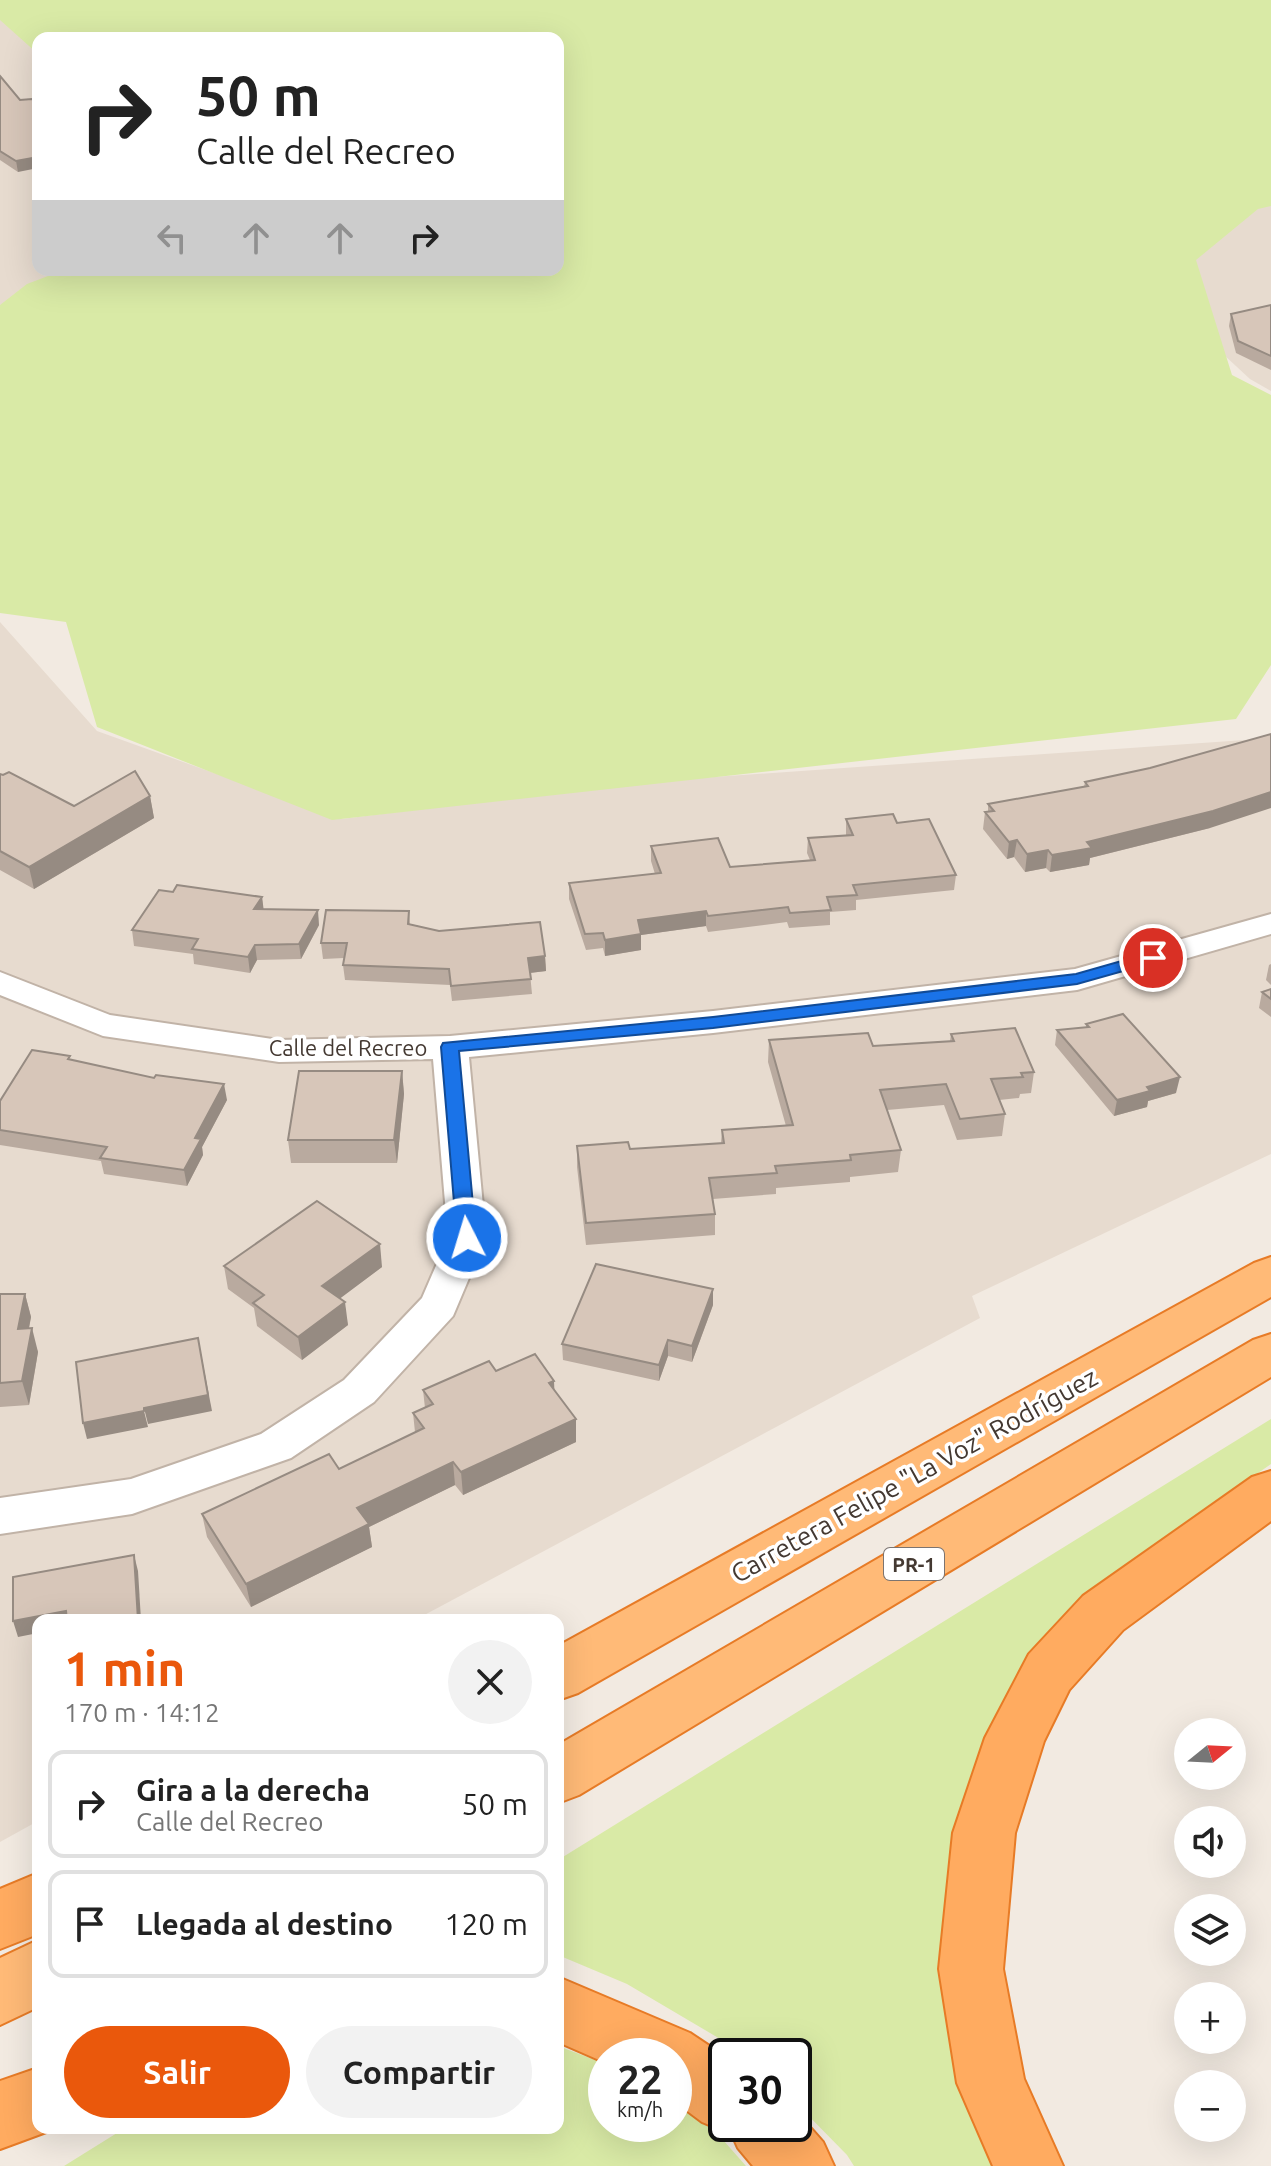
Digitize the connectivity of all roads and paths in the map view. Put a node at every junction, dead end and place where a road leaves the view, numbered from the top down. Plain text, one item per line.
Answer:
1 (1271, 924) edge
2 (0, 983) edge
3 (450, 1047) junction
4 (1271, 1275) edge
5 (1271, 1353) edge
6 (1271, 1492) edge
7 (0, 1516) edge
8 (564, 1672) edge
9 (564, 1772) edge
10 (32, 1906) edge
11 (0, 1919) edge
12 (32, 1974) edge
13 (0, 1993) edge
14 (564, 2012) edge
15 (625, 2038) edge
16 (32, 2083) edge
17 (0, 2101) edge
18 (32, 2104) edge
19 (0, 2115) edge
20 (778, 2142) edge
21 (799, 2166) edge
22 (1028, 2166) edge

1 - 3 street, Calle del Recreo
2 - 3 street, Calle del Recreo
3 - 7 street
4 - 8 highway, Carretera Felipe "La Voz" Rodríguez
5 - 9 highway, PR-1
6 - 22 highway
10 - 11 highway
12 - 13 highway
14 - 15 highway
16 - 17 highway
18 - 19 highway
20 - 21 highway

